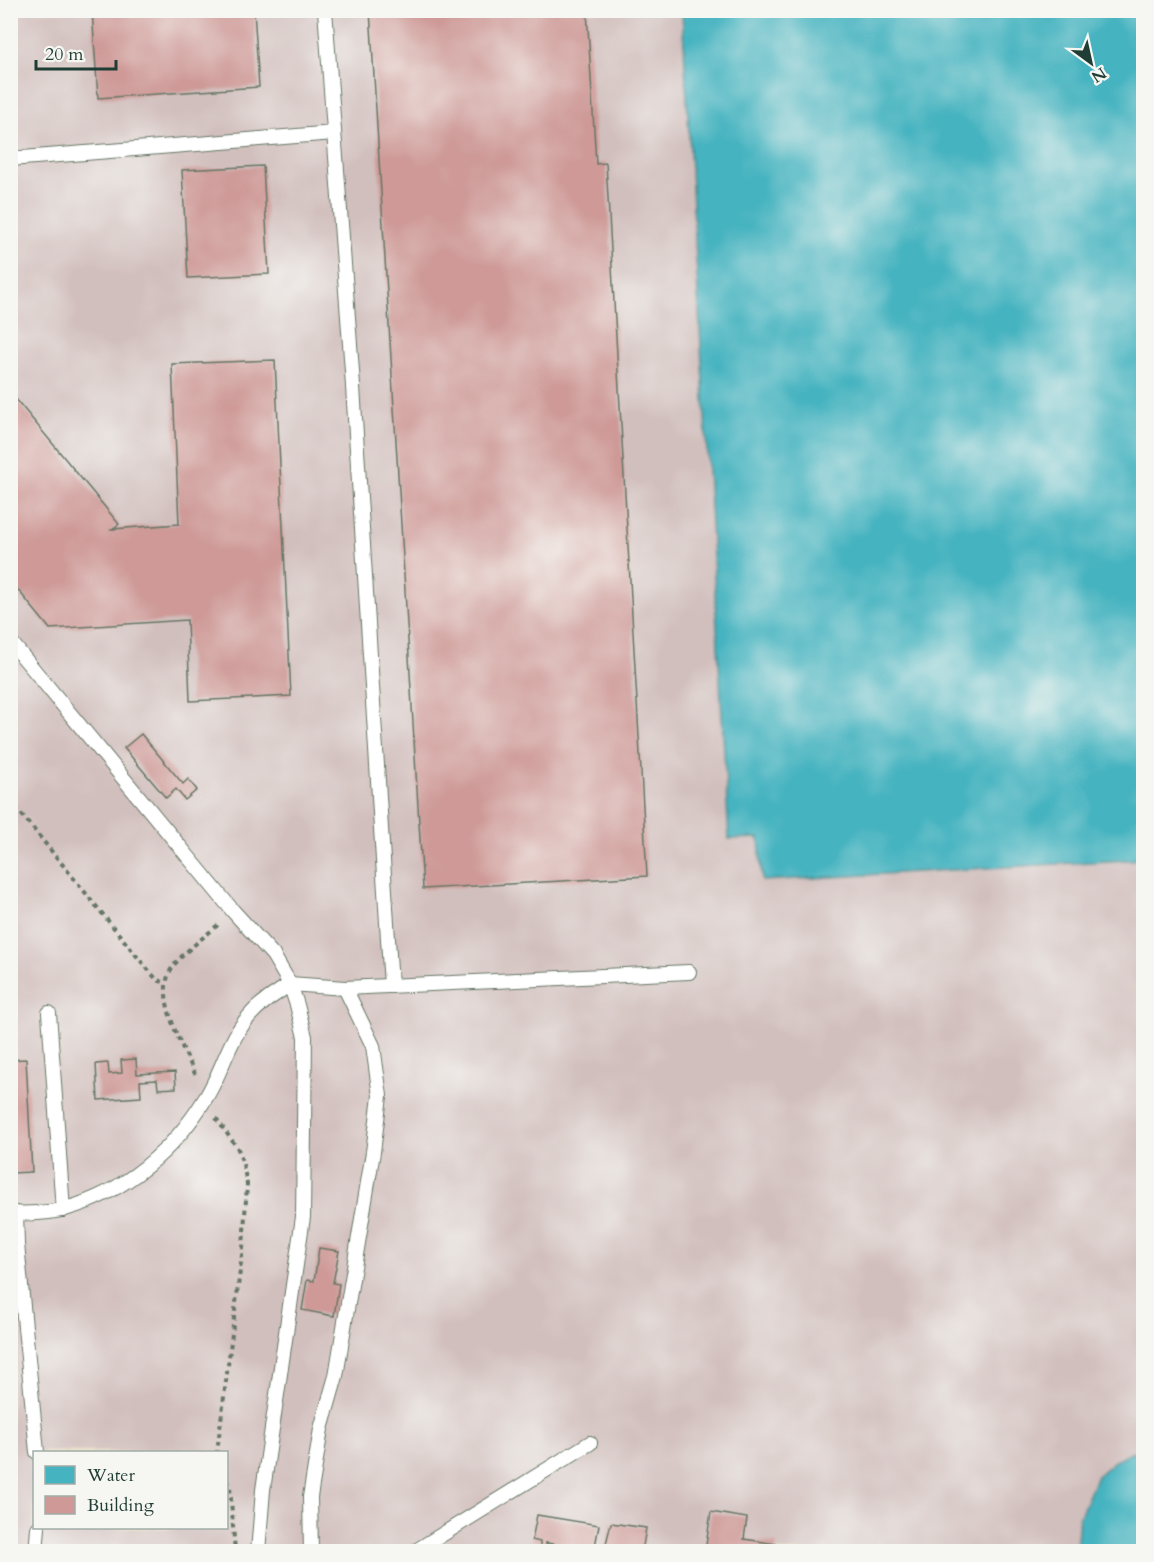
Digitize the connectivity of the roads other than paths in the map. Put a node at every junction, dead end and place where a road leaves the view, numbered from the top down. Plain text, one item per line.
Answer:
1 (325, 10) edge
2 (334, 133) junction
3 (10, 159) edge
4 (10, 641) edge
5 (689, 972) dead end
6 (290, 984) junction
7 (391, 986) junction
8 (345, 988) junction
9 (49, 1013) dead end
10 (63, 1210) junction
11 (13, 1213) edge
12 (590, 1443) dead end
13 (37, 1451) edge
14 (38, 1529) edge
15 (36, 1551) edge
16 (258, 1551) edge
17 (311, 1551) edge
18 (414, 1551) edge

1 - 2 lane
2 - 3 lane
2 - 7 lane
4 - 6 lane
5 - 7 lane
6 - 8 lane
6 - 10 lane
6 - 16 lane
7 - 8 lane
8 - 17 lane
9 - 10 lane
10 - 11 lane
11 - 13 lane
12 - 18 lane
14 - 15 lane

